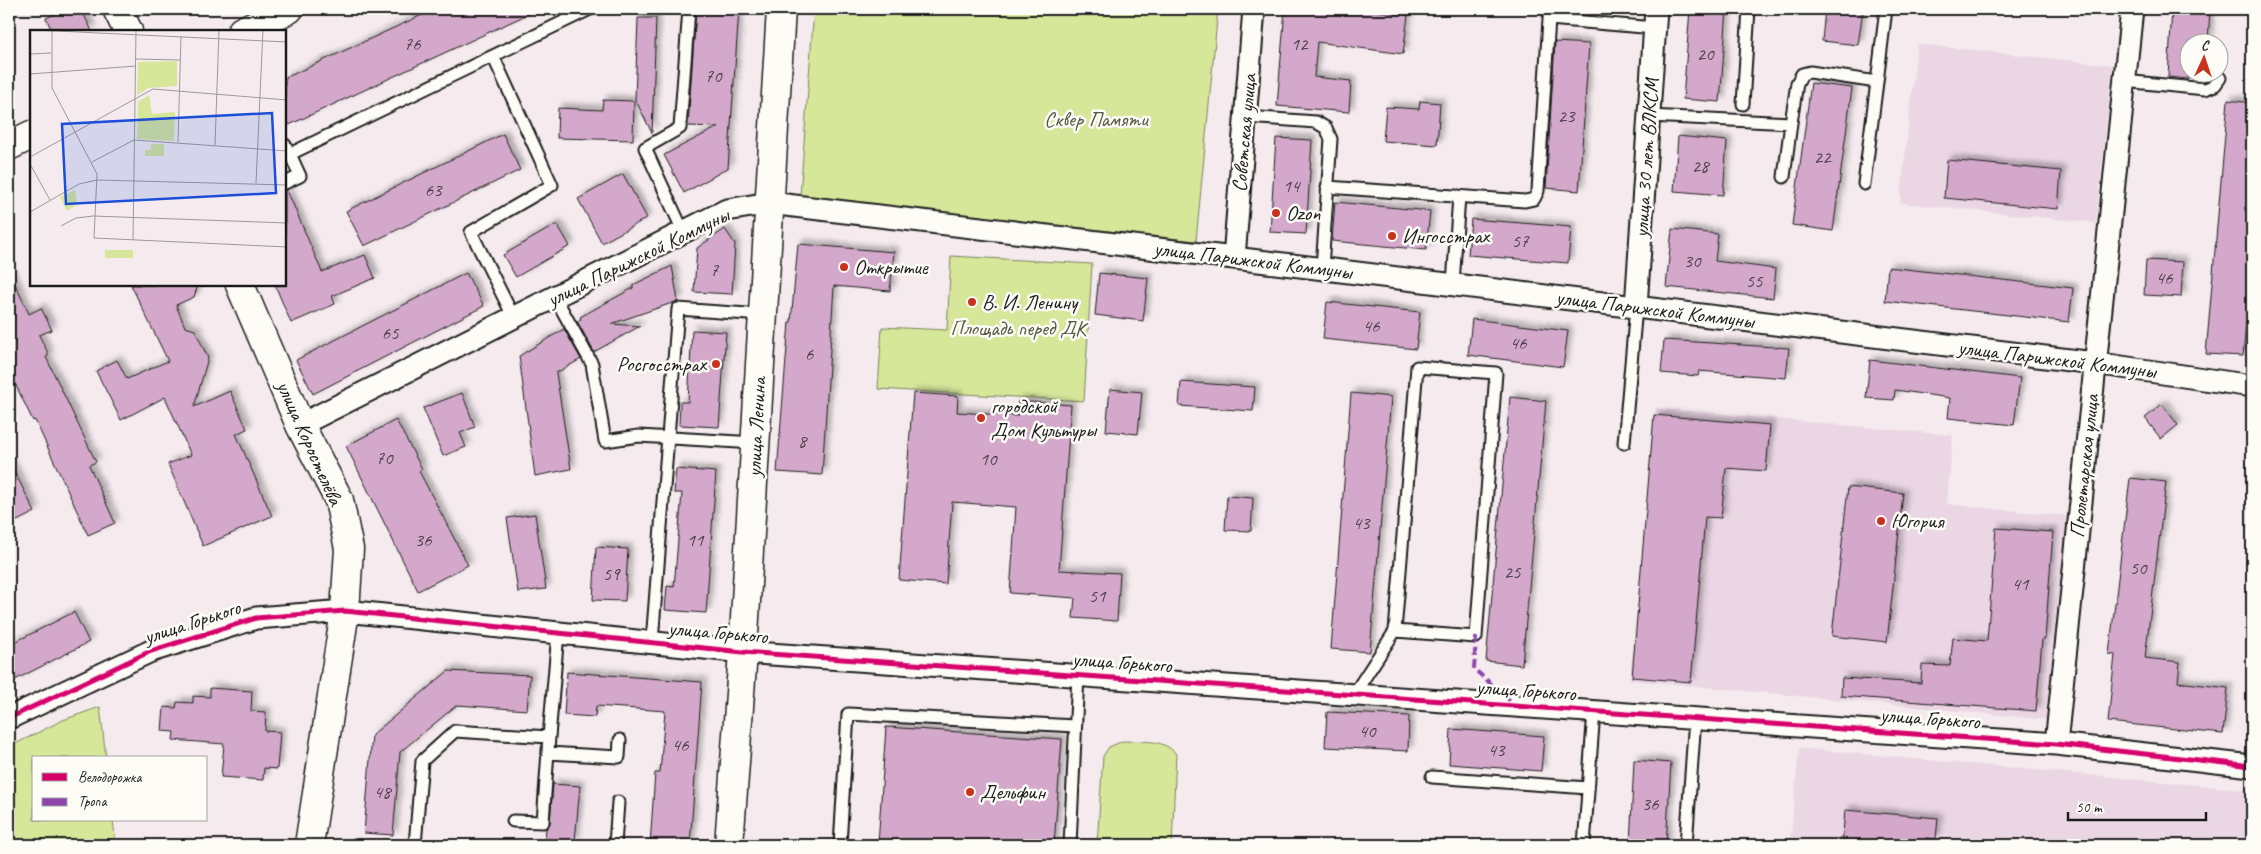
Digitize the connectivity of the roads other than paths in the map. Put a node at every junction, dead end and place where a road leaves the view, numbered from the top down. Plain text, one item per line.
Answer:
1 (117, 9) edge
2 (289, 9) edge
3 (590, 9) edge
4 (689, 9) edge
5 (780, 9) edge
6 (1254, 9) edge
7 (1749, 9) edge
8 (1886, 9) edge
9 (2132, 9) edge
10 (1549, 14) edge
11 (1656, 19) edge
12 (128, 30) edge
13 (244, 30) edge
14 (493, 56) junction
15 (2124, 81) junction
16 (1877, 82) junction
17 (2217, 82) edge
18 (1743, 104) dead end
19 (1649, 116) junction
20 (1246, 117) junction
21 (1791, 123) junction
22 (30, 135) edge
23 (9, 146) edge
24 (287, 149) edge
25 (1784, 177) dead end
26 (286, 183) edge
27 (1864, 184) dead end
28 (1327, 187) junction
29 (1459, 196) junction
30 (769, 203) junction
31 (683, 231) junction
32 (1234, 258) junction
33 (1322, 268) junction
34 (1453, 284) junction
35 (240, 286) edge
36 (556, 297) junction
37 (1636, 307) junction
38 (762, 316) junction
39 (514, 318) junction
40 (2094, 362) junction
41 (2252, 386) edge
42 (300, 424) junction
43 (669, 437) junction
44 (755, 443) junction
45 (1624, 443) dead end
46 (345, 611) junction
47 (1395, 631) junction
48 (558, 633) junction
49 (652, 642) junction
50 (743, 652) junction
51 (1078, 675) junction
52 (1354, 694) junction
53 (1594, 711) junction
54 (9, 718) edge
55 (1695, 718) junction
56 (1075, 726) junction
57 (549, 737) junction
58 (620, 740) dead end
59 (2056, 744) junction
60 (548, 753) junction
61 (2252, 766) edge
62 (1432, 776) dead end
63 (1588, 788) junction
64 (618, 802) dead end
65 (513, 821) dead end
66 (309, 845) edge
67 (415, 845) edge
68 (615, 845) edge
69 (729, 845) edge
70 (840, 845) edge
71 (1070, 845) edge
72 (1584, 845) edge
73 (1686, 845) edge

1 - 12 street
2 - 13 street
3 - 14 lane
4 - 31 lane
5 - 30 street, улица Ленина
6 - 20 street, Советская улица
7 - 18 lane
8 - 16 lane
9 - 15 street, Пролетарская улица
10 - 11 lane
10 - 29 lane
11 - 19 street, улица 30 лет ВЛКСМ
14 - 24 lane
14 - 39 lane
15 - 17 lane
15 - 40 street, Пролетарская улица
16 - 21 lane
16 - 27 lane
19 - 21 lane
19 - 37 street, улица 30 лет ВЛКСМ
20 - 28 lane
20 - 32 street, Советская улица
21 - 25 lane
22 - 23 street
24 - 26 lane
28 - 29 lane
28 - 33 lane
29 - 34 lane
30 - 31 street, улица Парижской Коммуны
30 - 32 street, улица Парижской Коммуны
30 - 38 street, улица Ленина
31 - 36 street, улица Парижской Коммуны
32 - 33 street, улица Парижской Коммуны
33 - 34 street, улица Парижской Коммуны
34 - 37 street, улица Парижской Коммуны
35 - 42 street, улица Коростелёва
36 - 39 street, улица Парижской Коммуны
36 - 43 lane
37 - 40 street, улица Парижской Коммуны
37 - 45 lane
38 - 43 lane
38 - 44 street, улица Ленина
39 - 42 street, улица Парижской Коммуны
40 - 41 street, улица Парижской Коммуны
40 - 59 street, Пролетарская улица
42 - 46 street, улица Коростелёва
43 - 44 lane
43 - 49 lane
44 - 50 street, улица Ленина
46 - 48 street, улица Горького
46 - 54 street, улица Горького
46 - 66 street, улица Коростелёва
47 - 47 lane
47 - 52 lane
48 - 49 street, улица Горького
48 - 57 lane
49 - 50 street, улица Горького
50 - 51 street, улица Горького
50 - 69 street, улица Ленина
51 - 52 street, улица Горького
51 - 56 lane
52 - 53 street, улица Горького
53 - 55 street, улица Горького
53 - 63 lane
55 - 59 street, улица Горького
55 - 73 lane
56 - 70 lane
56 - 71 lane
57 - 60 lane
57 - 67 lane
58 - 60 lane
59 - 61 street, улица Горького
60 - 65 lane
62 - 63 lane
63 - 72 lane
64 - 68 lane

